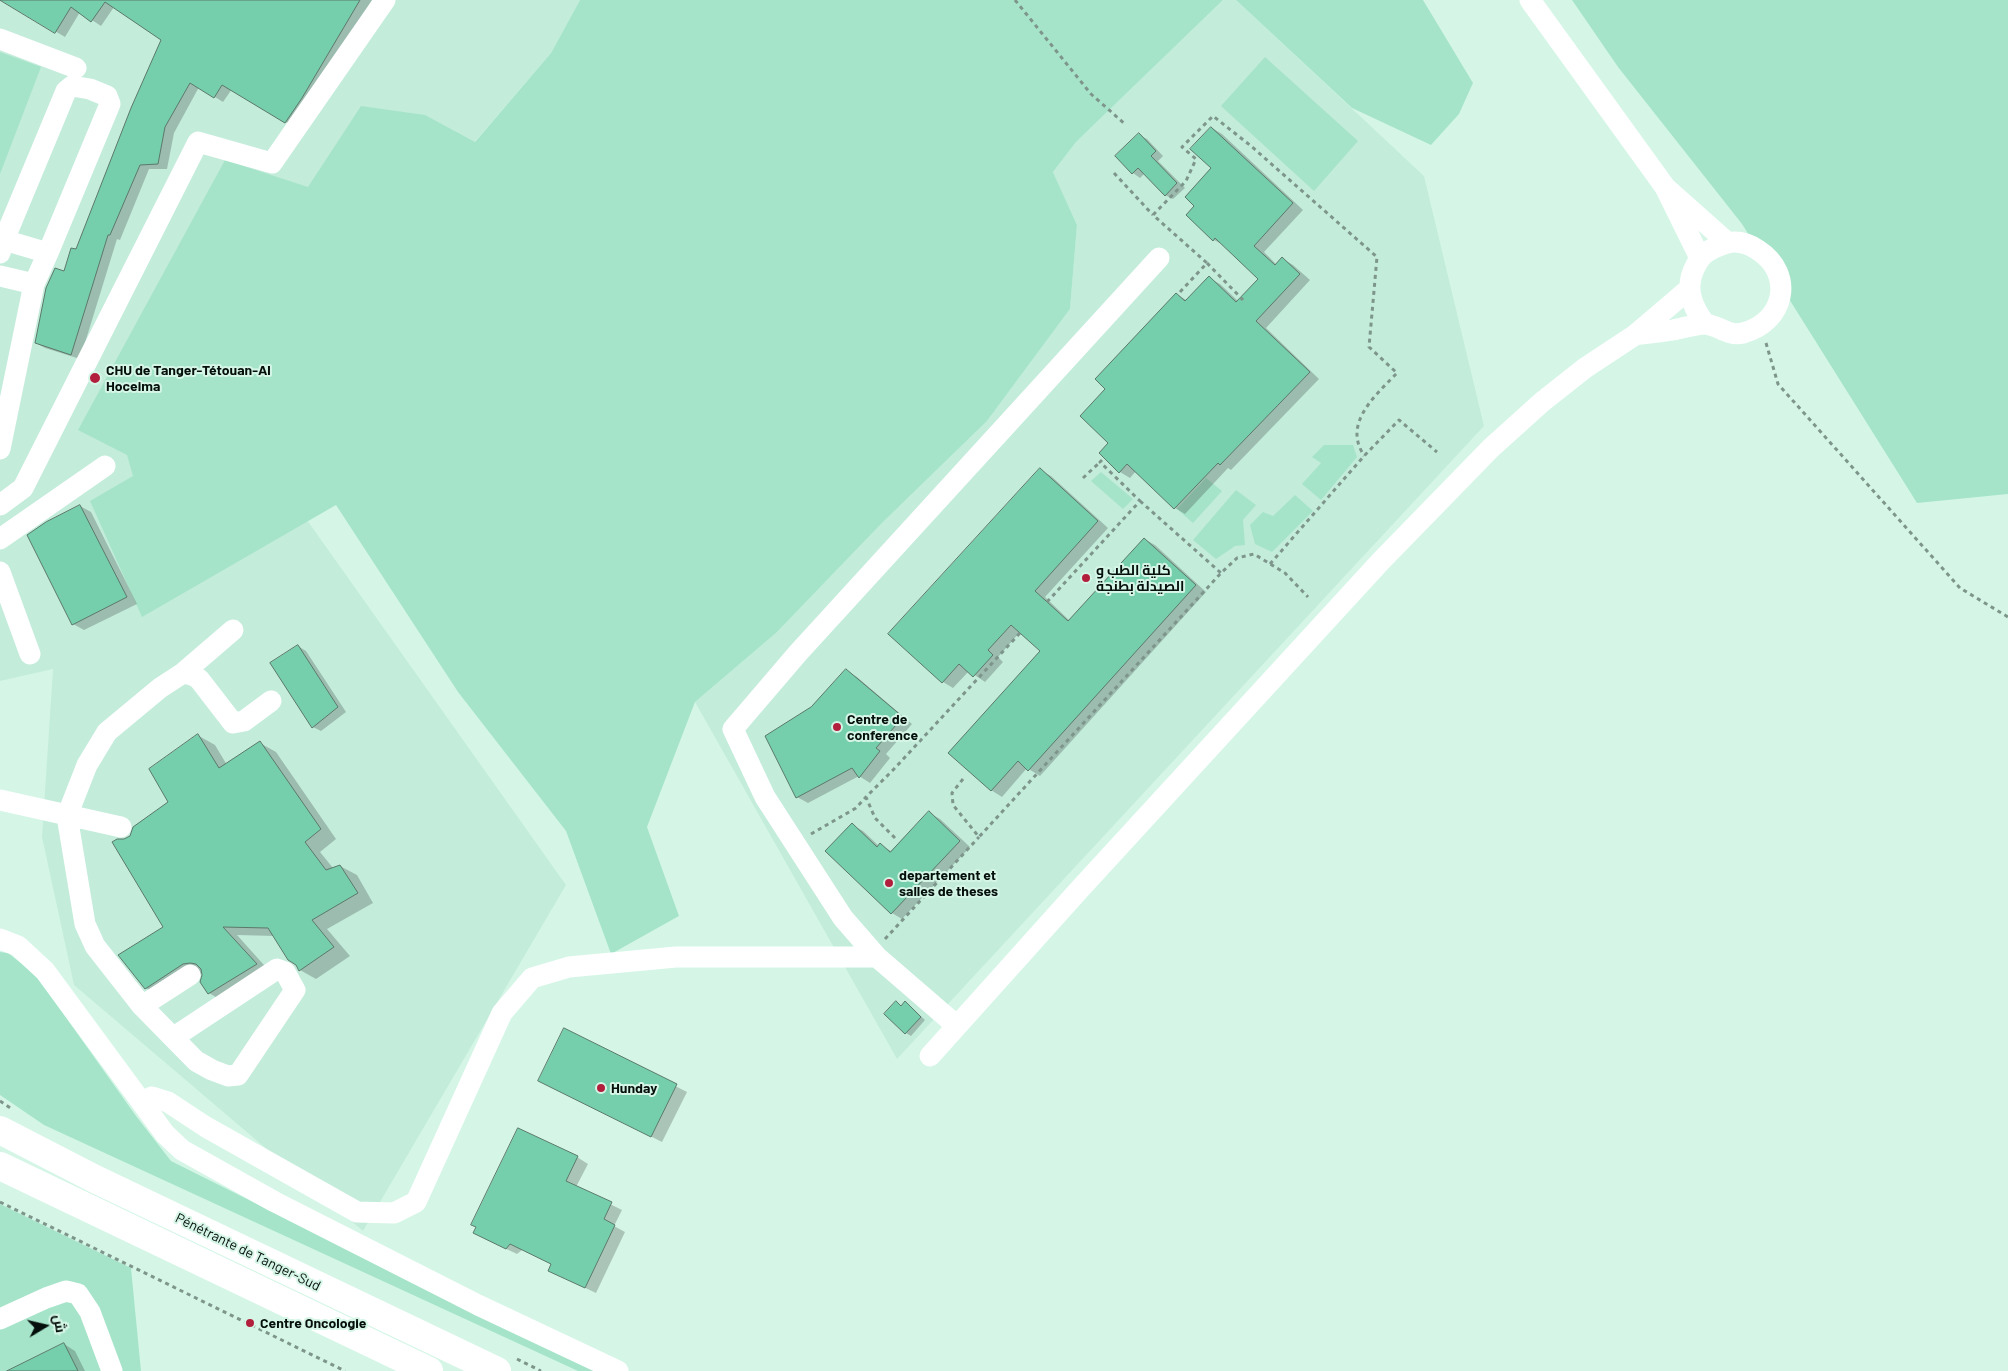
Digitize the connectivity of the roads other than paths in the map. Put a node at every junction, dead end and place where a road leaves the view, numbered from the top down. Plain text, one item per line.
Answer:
1 (385, 0) edge
2 (1530, 0) edge
3 (0, 39) edge
4 (76, 68) dead end
5 (1665, 188) junction
6 (1728, 243) junction
7 (1, 248) edge
8 (48, 253) junction
9 (1159, 258) dead end
10 (1700, 258) junction
11 (0, 276) edge
12 (34, 284) junction
13 (1689, 289) junction
14 (1705, 324) junction
15 (1635, 335) junction
16 (0, 449) edge
17 (105, 466) dead end
18 (0, 505) edge
19 (0, 539) edge
20 (0, 572) edge
21 (233, 630) dead end
22 (30, 654) dead end
23 (183, 673) junction
24 (271, 701) dead end
25 (0, 800) edge
26 (67, 816) junction
27 (121, 827) dead end
28 (0, 939) edge
29 (881, 948) junction
30 (190, 975) dead end
31 (142, 1006) junction
32 (957, 1026) junction
33 (174, 1037) junction
34 (930, 1056) dead end
35 (142, 1102) junction
36 (0, 1130) edge
37 (0, 1166) edge
38 (0, 1319) edge
39 (112, 1371) edge
40 (429, 1371) edge
41 (497, 1371) edge
42 (618, 1371) edge

1 - 18 street
2 - 5 street
3 - 4 street
5 - 6 street
5 - 10 street
6 - 10 street
6 - 14 street
7 - 8 street
7 - 8 street
8 - 12 street
9 - 29 street
10 - 13 street
11 - 12 street
12 - 16 street
13 - 14 street
13 - 15 street
14 - 15 street
15 - 32 street
17 - 19 street
20 - 22 street
21 - 23 street
23 - 24 street
23 - 26 street
25 - 26 street
26 - 27 street
26 - 31 street
28 - 35 street
29 - 32 street
29 - 35 street
30 - 31 street
31 - 33 street
32 - 34 street
33 - 33 street
35 - 42 street
36 - 41 highway, Pénétrante de Tanger-Sud
37 - 40 highway, Pénétrante de Tanger-Sud
38 - 39 street

